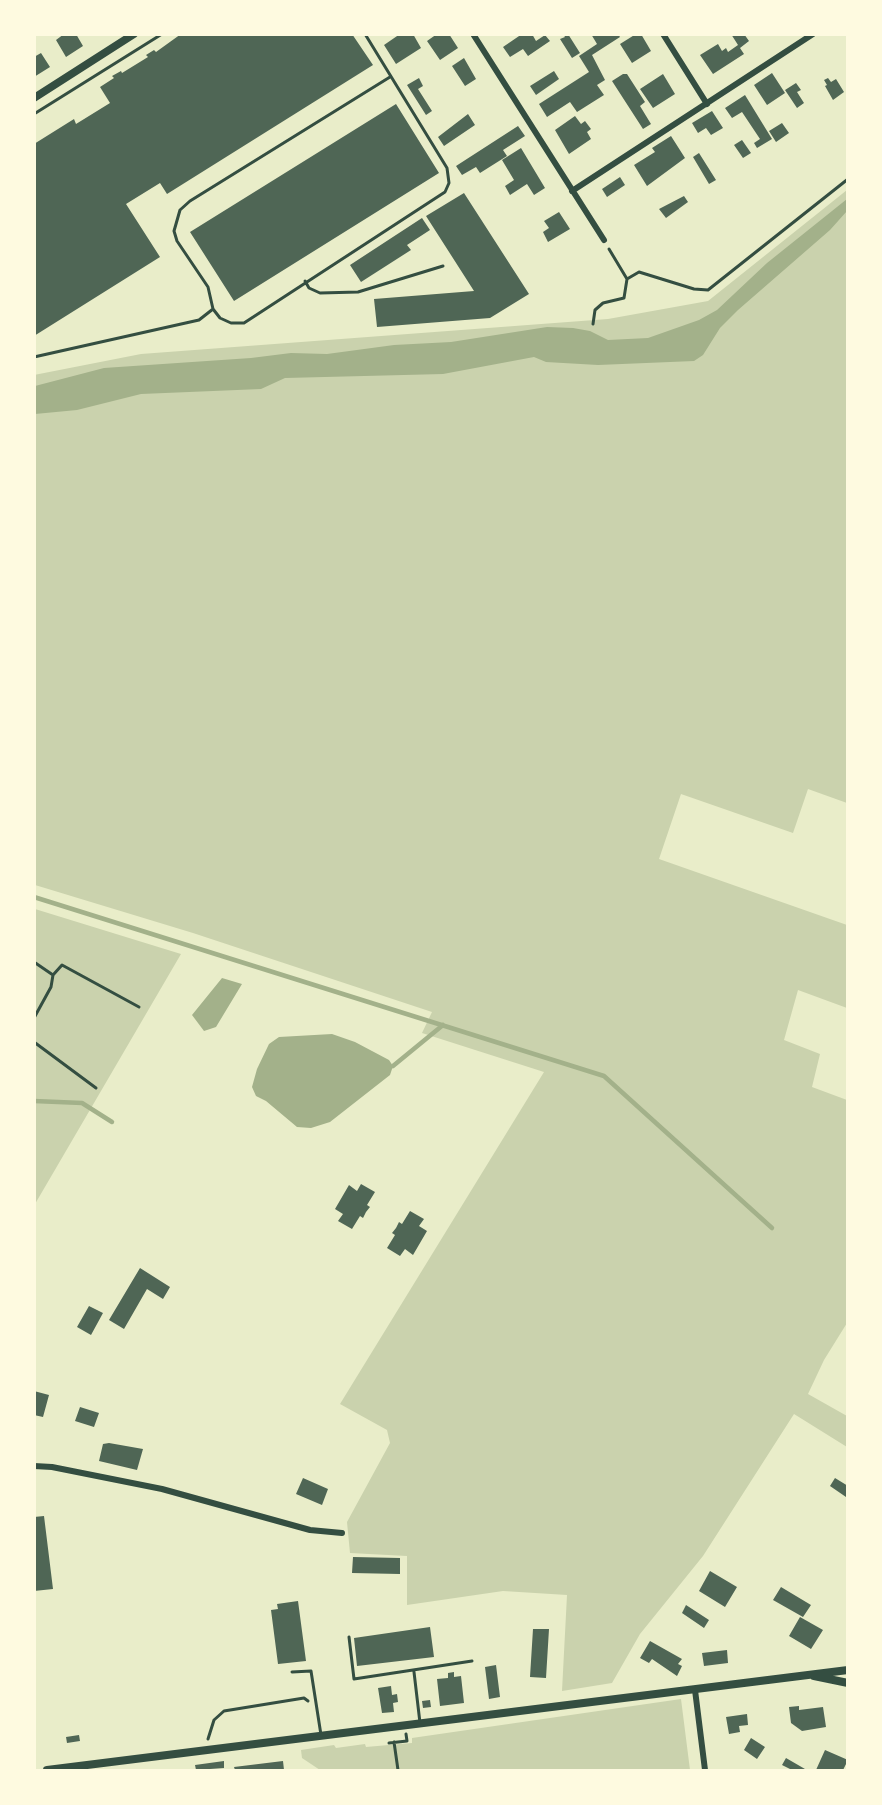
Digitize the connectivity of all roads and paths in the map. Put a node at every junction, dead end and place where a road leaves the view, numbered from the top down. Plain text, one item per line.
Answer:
1 (134, 34) edge
2 (162, 34) edge
3 (364, 34) edge
4 (473, 34) edge
5 (663, 34) edge
6 (813, 34) edge
7 (390, 77) junction
8 (34, 98) edge
9 (707, 104) junction
10 (34, 114) edge
11 (848, 179) edge
12 (572, 191) junction
13 (604, 240) joint
14 (443, 266) dead end
15 (627, 279) junction
16 (305, 281) junction
17 (213, 309) junction
18 (593, 324) dead end
19 (34, 357) edge
20 (34, 962) edge
21 (53, 975) junction
22 (139, 1007) dead end
23 (34, 1018) edge
24 (34, 1042) edge
25 (96, 1088) dead end
26 (34, 1466) edge
27 (342, 1533) dead end
28 (349, 1638) dead end
29 (472, 1661) dead end
30 (848, 1670) edge
31 (292, 1672) dead end
32 (414, 1672) junction
33 (809, 1675) junction
34 (848, 1683) edge
35 (695, 1690) junction
36 (317, 1708) junction
37 (420, 1725) junction
38 (321, 1736) junction
39 (394, 1742) dead end
40 (208, 1750) junction
41 (92, 1768) edge
42 (47, 1770) edge
43 (399, 1770) edge
44 (705, 1770) edge

1 - 8 street
2 - 10 path
3 - 7 lane
4 - 12 street
5 - 9 street
6 - 9 street
7 - 16 lane
7 - 17 lane
9 - 12 street
11 - 15 path
12 - 13 street
13 - 15 path
14 - 16 lane
15 - 18 path
16 - 17 lane
17 - 19 lane
20 - 21 path
21 - 22 path
21 - 23 path
24 - 25 path
26 - 27 street
28 - 32 lane
29 - 32 lane
30 - 33 street
31 - 36 lane
32 - 37 lane
33 - 34 street
33 - 35 street
35 - 37 street
35 - 44 street
36 - 38 lane
36 - 40 path
37 - 38 street
38 - 40 street
39 - 43 path
40 - 41 street
41 - 42 street

